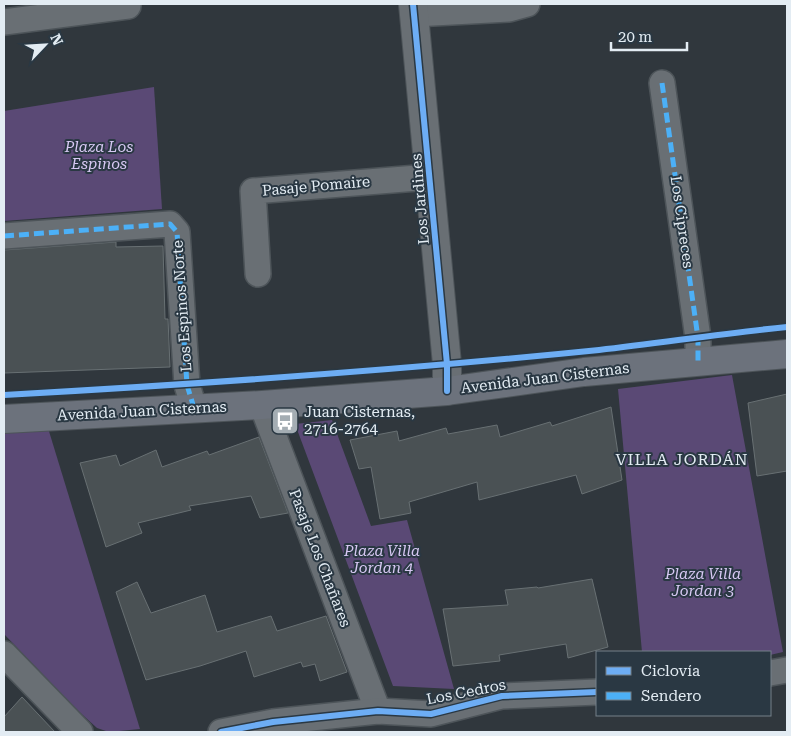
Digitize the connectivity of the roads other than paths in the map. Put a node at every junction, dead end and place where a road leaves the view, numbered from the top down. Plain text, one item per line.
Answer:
1 (527, 4) edge
2 (128, 6) dead end
3 (414, 9) edge
4 (4, 22) edge
5 (662, 82) dead end
6 (430, 177) junction
7 (4, 236) edge
8 (258, 274) dead end
9 (787, 354) edge
10 (698, 362) junction
11 (448, 391) junction
12 (262, 405) junction
13 (194, 408) junction
14 (4, 419) edge
15 (4, 654) edge
16 (787, 670) edge
17 (771, 673) edge
18 (596, 692) edge
19 (378, 711) junction
20 (80, 732) edge
21 (221, 732) edge

1 - 3 street
2 - 4 street
3 - 6 street, Los Jardines
5 - 10 street, Los Cipreces
6 - 8 street, Pasaje Pomaire
6 - 11 street, Los Jardines
7 - 13 street, Los Espinos Norte
9 - 10 main road, Avenida Juan Cisternas
10 - 11 main road, Avenida Juan Cisternas
11 - 12 main road, Avenida Juan Cisternas
12 - 13 main road, Avenida Juan Cisternas
12 - 19 street, Pasaje Los Chañares
13 - 14 main road, Avenida Juan Cisternas
15 - 20 street
16 - 17 street
18 - 19 street, Los Cedros
19 - 21 street, Los Cedros

